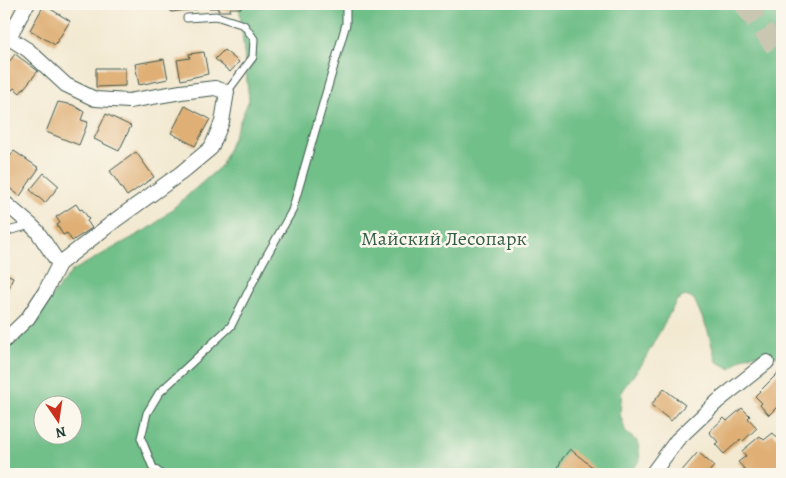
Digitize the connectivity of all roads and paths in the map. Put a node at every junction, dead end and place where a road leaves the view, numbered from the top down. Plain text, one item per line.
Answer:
1 (28, 4) edge
2 (346, 4) edge
3 (187, 18) dead end
4 (7, 37) edge
5 (227, 92) junction
6 (4, 202) edge
7 (31, 225) junction
8 (4, 232) edge
9 (59, 264) junction
10 (4, 341) edge
11 (767, 362) dead end
12 (160, 474) edge
13 (652, 474) edge

1 - 4 street
2 - 12 lane
3 - 5 lane
4 - 5 street
5 - 9 street
6 - 7 street
7 - 8 lane
7 - 9 street
9 - 10 street
11 - 13 street

